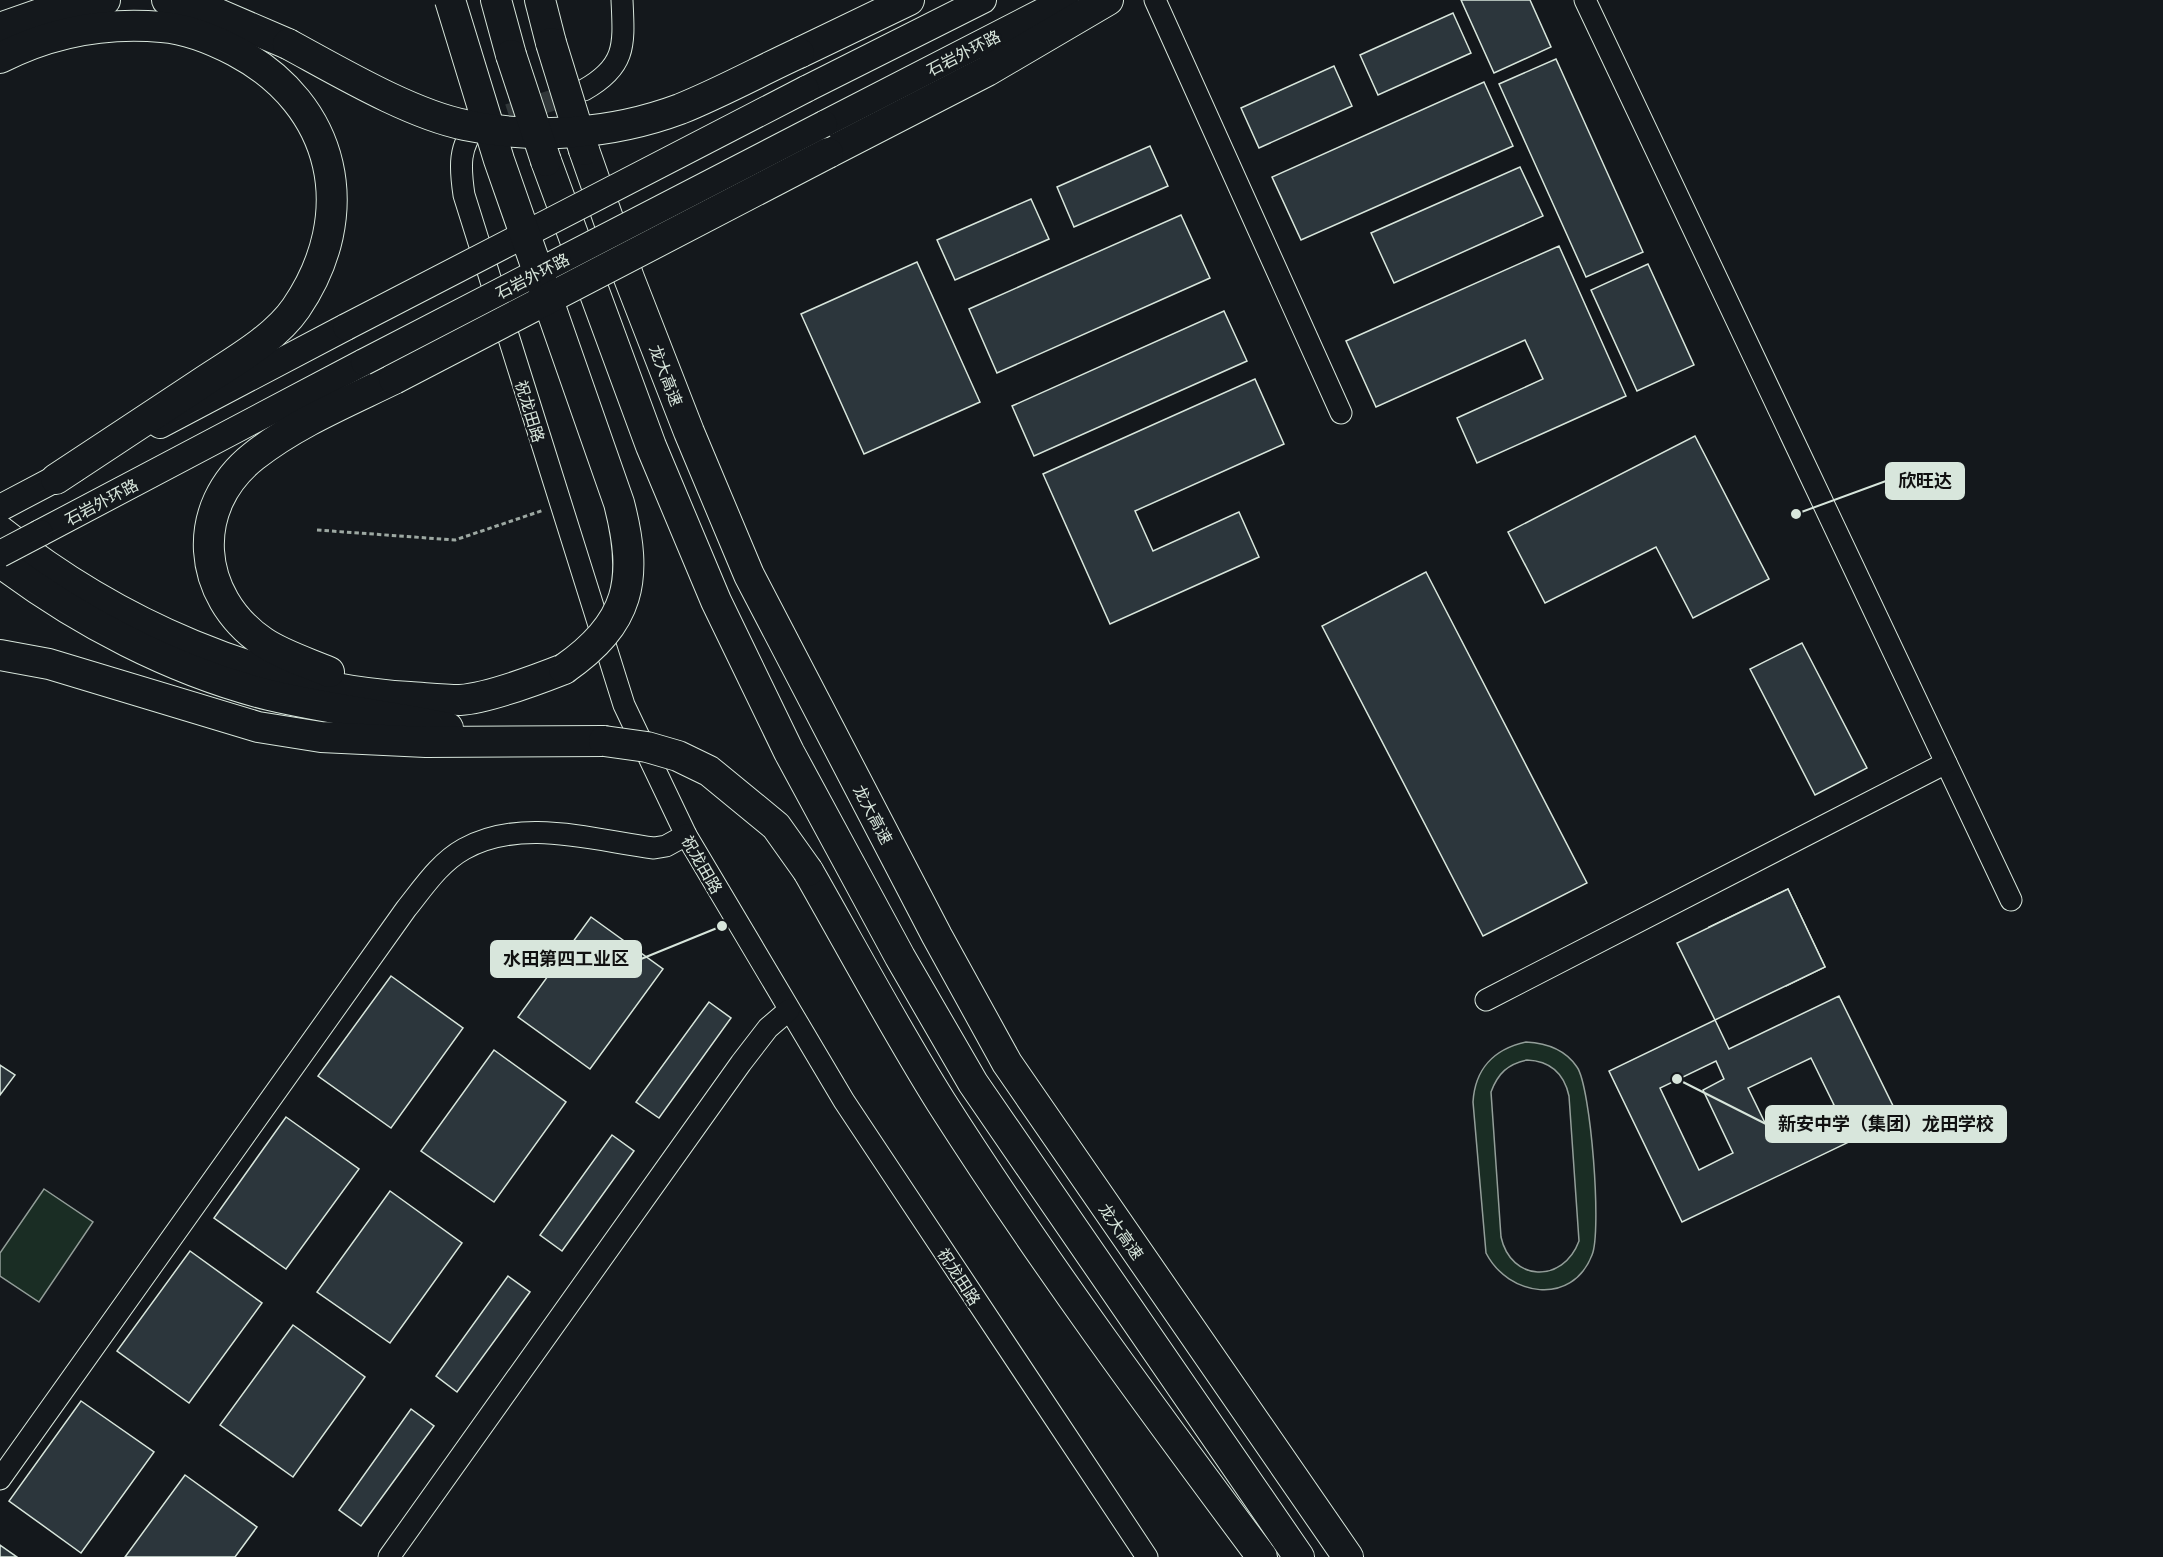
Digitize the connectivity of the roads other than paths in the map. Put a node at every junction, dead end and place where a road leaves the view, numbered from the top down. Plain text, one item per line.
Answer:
1 (6, 0) edge
2 (105, 0) edge
3 (167, 0) edge
4 (450, 0) edge
5 (496, 0) edge
6 (540, 0) edge
7 (622, 0) edge
8 (909, 0) edge
9 (983, 0) edge
10 (1065, 0) edge
11 (1108, 0) edge
12 (1155, 0) edge
13 (1585, 0) edge
14 (0, 12) edge
15 (0, 28) edge
16 (0, 58) edge
17 (584, 90) tunnel mouth
18 (478, 125) tunnel mouth
19 (1341, 413) dead end
20 (56, 479) junction
21 (5, 506) edge
22 (0, 531) edge
23 (0, 554) edge
24 (0, 562) edge
25 (0, 655) edge
26 (378, 695) junction
27 (516, 742) junction
28 (1946, 764) junction
29 (686, 835) junction
30 (2011, 900) dead end
31 (1486, 1000) dead end
32 (789, 1010) junction
33 (0, 1479) edge
34 (389, 1557) edge
35 (1147, 1557) edge
36 (1262, 1557) edge
37 (1299, 1557) edge
38 (1348, 1557) edge

1 - 14 highway
2 - 15 highway
3 - 8 highway, bridge
4 - 26 highway, bridge
5 - 37 highway, bridge
6 - 38 highway, 龙大高速, bridge
7 - 17 street
9 - 20 main road, bridge
10 - 23 main road, 石岩外环路, bridge
11 - 26 highway, bridge
12 - 19 street
13 - 28 street
16 - 20 highway
18 - 29 street, 祝龙田路
20 - 21 main road
22 - 26 highway
24 - 27 highway
25 - 27 highway
27 - 36 highway, bridge
28 - 30 street
28 - 31 street
29 - 32 street, 祝龙田路
29 - 33 street
32 - 34 street
32 - 35 street, 祝龙田路

